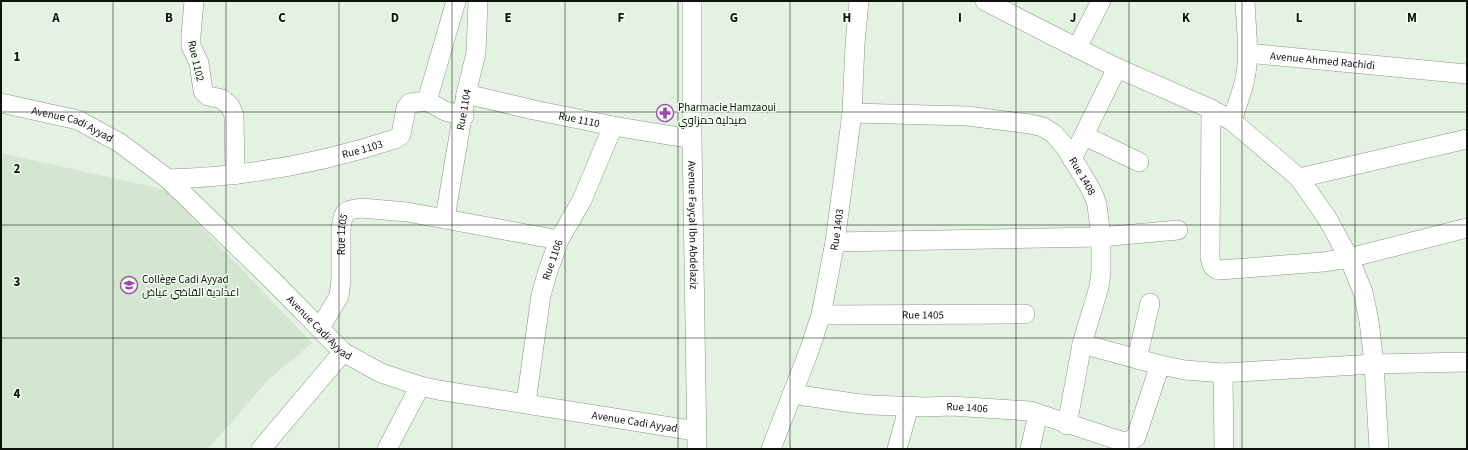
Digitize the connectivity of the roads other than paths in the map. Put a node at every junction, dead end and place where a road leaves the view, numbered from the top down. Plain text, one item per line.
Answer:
1 (194, 1) edge
2 (456, 1) edge
3 (478, 1) edge
4 (692, 1) edge
5 (858, 1) edge
6 (985, 1) edge
7 (1100, 1) edge
8 (1245, 1) edge
9 (1011, 7) edge
10 (1077, 48) junction
11 (1248, 53) junction
12 (1117, 68) junction
13 (1467, 74) edge
14 (466, 94) junction
15 (427, 101) junction
16 (1, 103) edge
17 (1211, 109) junction
18 (852, 113) junction
19 (464, 116) junction
20 (1232, 121) junction
21 (613, 126) junction
22 (1085, 136) junction
23 (692, 139) junction
24 (1467, 139) edge
25 (1072, 160) junction
26 (1139, 162) dead end
27 (235, 175) junction
28 (1299, 178) junction
29 (168, 179) junction
30 (445, 218) junction
31 (1467, 228) edge
32 (1178, 230) dead end
33 (1101, 237) junction
34 (559, 240) junction
35 (835, 242) junction
36 (1349, 258) junction
37 (1150, 303) dead end
38 (1025, 314) dead end
39 (821, 315) junction
40 (320, 328) junction
41 (1082, 344) junction
42 (343, 352) junction
43 (1137, 359) junction
44 (1467, 362) edge
45 (1374, 364) junction
46 (1160, 365) junction
47 (1223, 373) junction
48 (420, 386) junction
49 (792, 394) junction
50 (526, 403) junction
51 (909, 406) junction
52 (1038, 414) junction
53 (1067, 425) junction
54 (697, 440) edge
55 (262, 449) edge
56 (387, 449) edge
57 (771, 449) edge
58 (897, 449) edge
59 (1030, 449) edge
60 (1224, 449) edge
61 (1379, 449) edge

1 - 27 street, Rue 1102
2 - 15 street
3 - 14 street, Rue 1104
4 - 23 street, Avenue Fayçal Ibn Abdelaziz
5 - 18 street, Rue 1403
6 - 9 street
7 - 10 street
8 - 11 street
9 - 10 street
10 - 12 street
11 - 13 street, Avenue Ahmed Rachidi
11 - 20 street
12 - 17 street
12 - 22 street
14 - 19 street, Rue 1104
14 - 21 street, Rue 1110
15 - 19 street
15 - 27 street, Rue 1103
16 - 29 street, Avenue Cadi Ayyad
17 - 20 street
17 - 36 street
18 - 25 street, Rue 1408
18 - 35 street, Rue 1403
19 - 30 street, Rue 1104
20 - 28 street
21 - 23 street, Rue 1110
21 - 34 street, Rue 1106
22 - 25 street
22 - 26 street
23 - 54 street, Avenue Fayçal Ibn Abdelaziz
24 - 28 street
25 - 33 street, Rue 1408
27 - 29 street, Rue 1103
28 - 36 street
29 - 40 street, Avenue Cadi Ayyad
30 - 34 street
30 - 40 street, Rue 1105
31 - 36 street
32 - 33 street
33 - 35 street
33 - 41 street, Rue 1408
34 - 50 street, Rue 1106
35 - 39 street, Rue 1403
36 - 45 street
37 - 43 street
38 - 39 street, Rue 1405
39 - 49 street, Rue 1403
40 - 42 street, Avenue Cadi Ayyad
41 - 43 street
41 - 53 street, Rue 1408
42 - 48 street, Avenue Cadi Ayyad
42 - 55 street
43 - 46 street
44 - 45 street
45 - 47 street
45 - 61 street
46 - 47 street
46 - 53 street, Rue 1406
47 - 60 street
48 - 50 street, Avenue Cadi Ayyad
48 - 56 street
49 - 51 street, Rue 1406
49 - 57 street, Rue 1403
50 - 54 street, Avenue Cadi Ayyad
51 - 52 street, Rue 1406
51 - 58 street
52 - 53 street, Rue 1406
52 - 59 street

